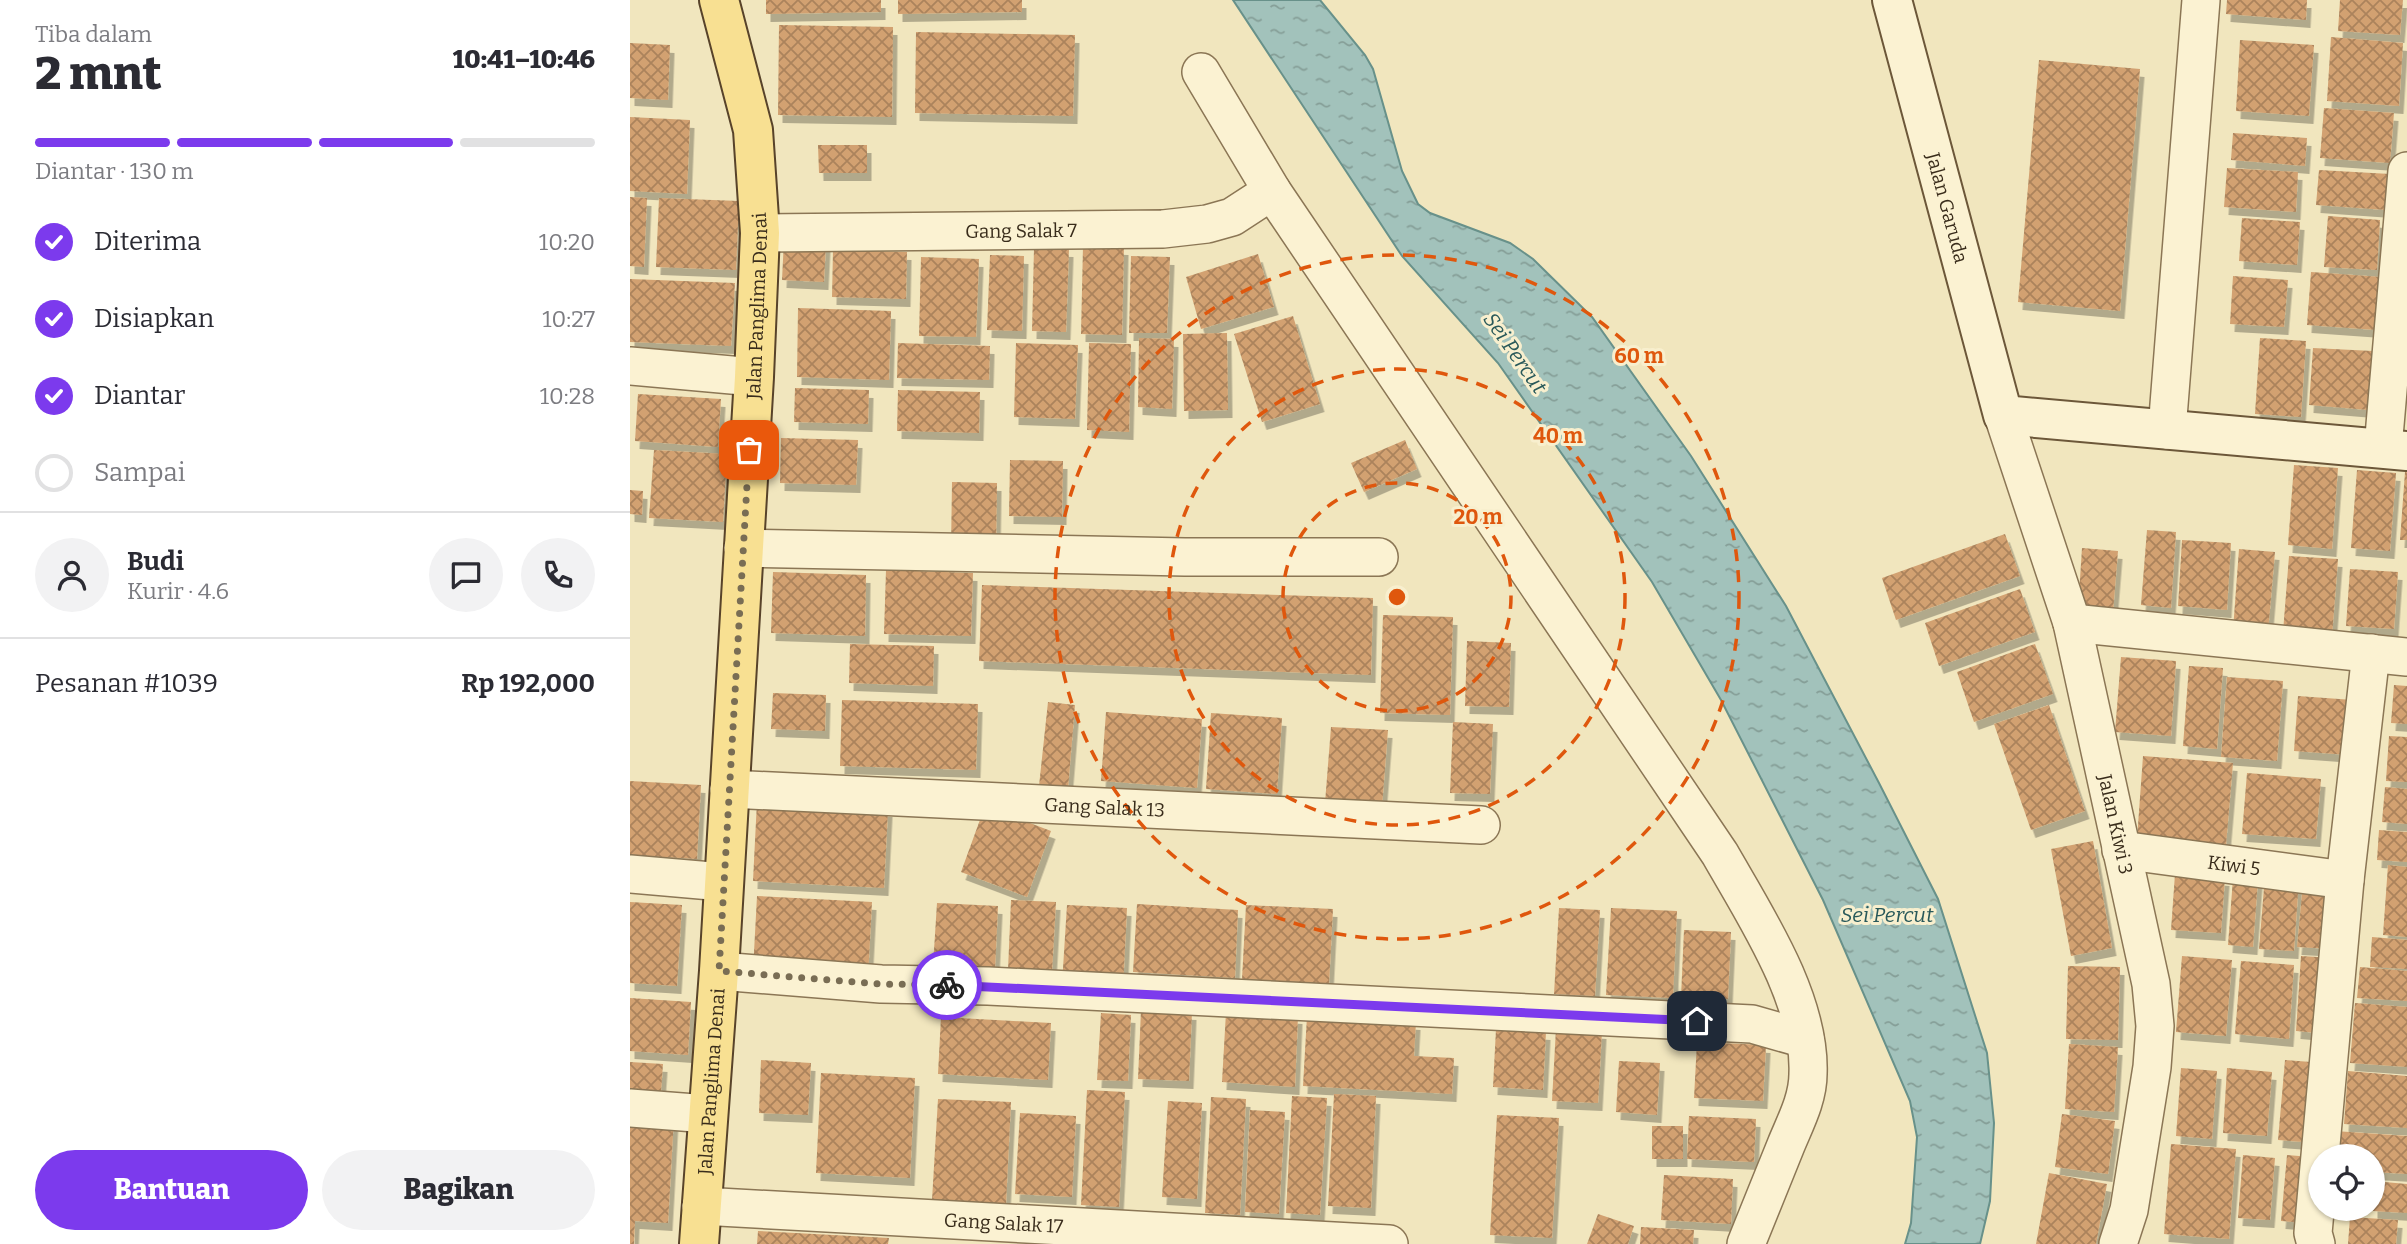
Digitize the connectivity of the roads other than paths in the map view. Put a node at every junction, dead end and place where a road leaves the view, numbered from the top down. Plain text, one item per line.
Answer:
1 (719, 0) edge
2 (1892, 0) edge
3 (2202, 0) edge
4 (1201, 72) dead end
5 (2407, 171) edge
6 (1272, 191) junction
7 (2405, 224) edge
8 (760, 233) junction
9 (630, 366) edge
10 (754, 377) junction
11 (2003, 415) junction
12 (2167, 430) junction
13 (2395, 450) edge
14 (743, 548) junction
15 (1379, 556) dead end
16 (2072, 623) junction
17 (2371, 653) junction
18 (2407, 657) edge
19 (729, 789) junction
20 (1481, 825) dead end
21 (2121, 850) junction
22 (630, 874) edge
23 (2345, 880) junction
24 (723, 881) junction
25 (719, 971) junction
26 (1805, 1039) junction
27 (630, 1108) edge
28 (708, 1114) junction
29 (701, 1206) junction
30 (699, 1244) edge
31 (1390, 1244) edge
32 (1746, 1244) edge
33 (2118, 1244) edge
34 (2316, 1244) edge

1 - 8 main road, Jalan Panglima Denai
2 - 11 street, Jalan Garuda
3 - 12 street
4 - 6 street
5 - 7 street
6 - 8 street, Gang Salak 7
6 - 26 street
7 - 13 street
8 - 10 main road, Jalan Panglima Denai
9 - 10 street
10 - 14 main road, Jalan Panglima Denai
11 - 12 street
11 - 16 street, Jalan Kiwi 3
12 - 13 street
14 - 15 street
14 - 19 main road, Jalan Panglima Denai
16 - 17 street
16 - 21 street, Jalan Kiwi 3
17 - 18 street
17 - 23 street
19 - 20 street, Gang Salak 13
19 - 24 main road, Jalan Panglima Denai
21 - 23 street, Kiwi 5
21 - 33 street, Jalan Kiwi 3
22 - 24 street
23 - 34 street
24 - 25 main road, Jalan Panglima Denai
25 - 26 street
25 - 28 main road, Jalan Panglima Denai
26 - 32 street
27 - 28 street
28 - 29 main road, Jalan Panglima Denai
29 - 30 main road, Jalan Panglima Denai
29 - 31 street, Gang Salak 17

